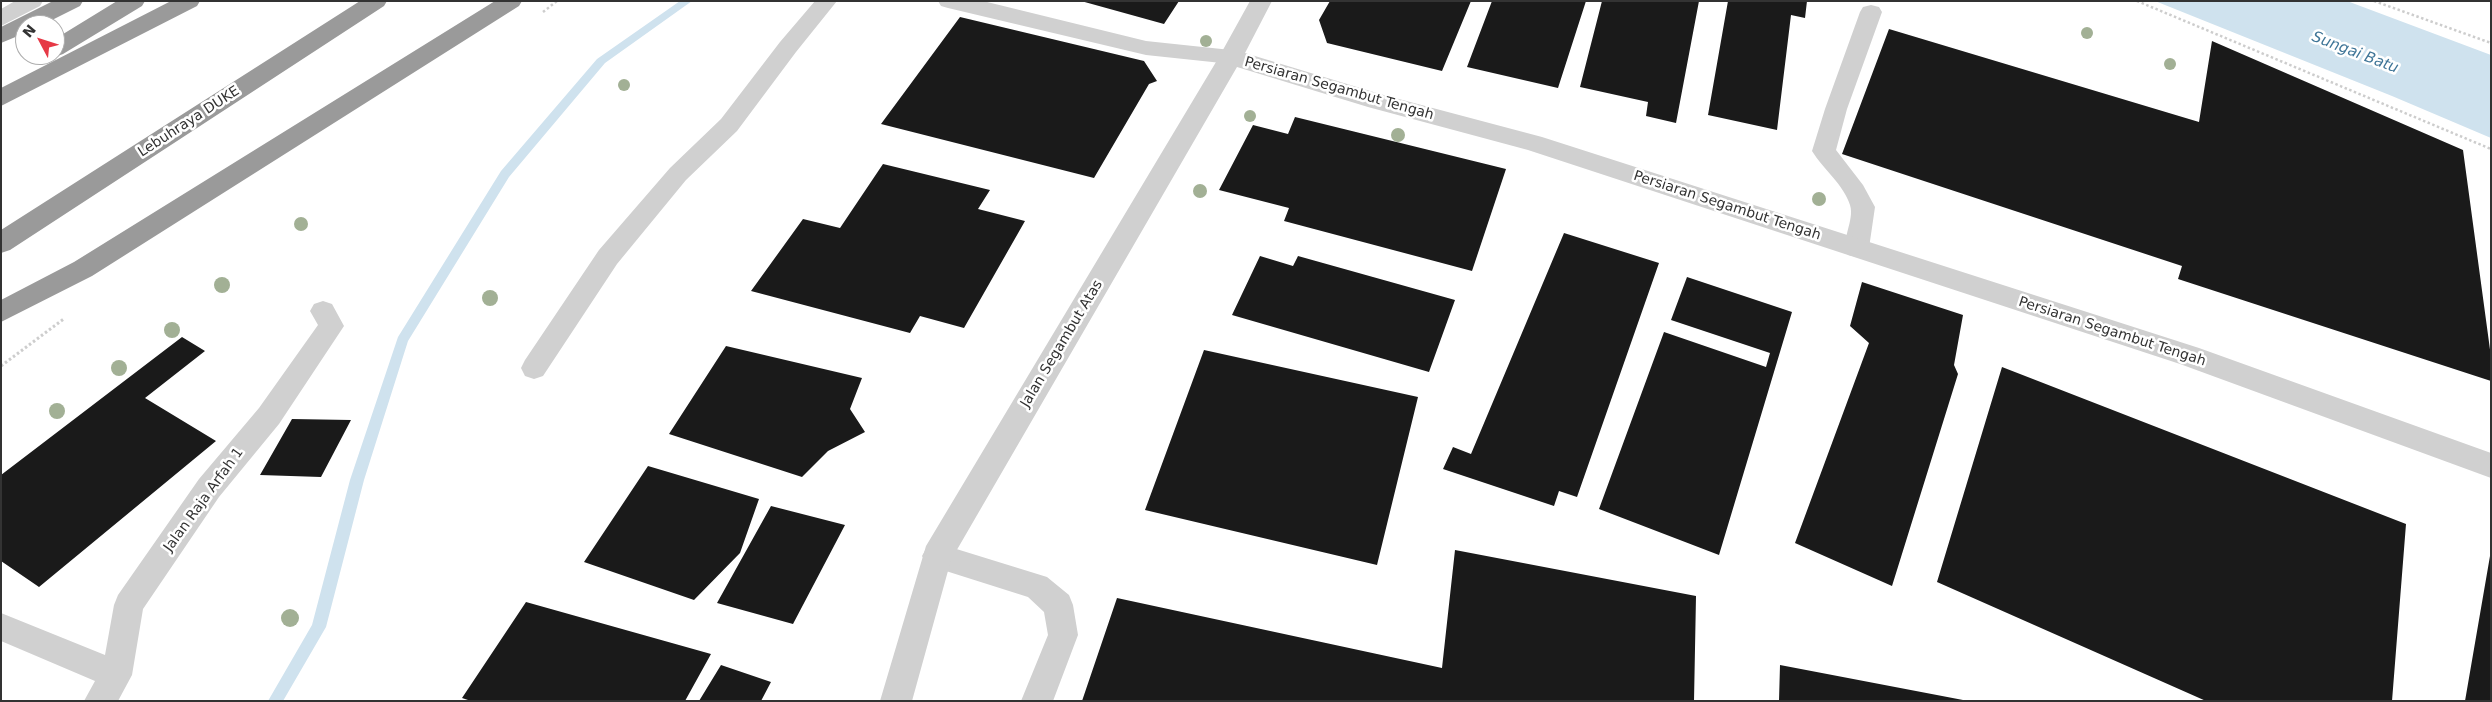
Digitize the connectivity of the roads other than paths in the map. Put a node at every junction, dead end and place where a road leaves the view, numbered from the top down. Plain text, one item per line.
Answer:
1 (32, 1) edge
2 (72, 1) edge
3 (134, 1) edge
4 (189, 1) edge
5 (376, 1) edge
6 (512, 1) edge
7 (827, 1) edge
8 (948, 1) edge
9 (1261, 1) edge
10 (1871, 12) dead end
11 (1, 19) edge
12 (1, 36) edge
13 (65, 43) edge
14 (1231, 58) junction
15 (28, 65) edge
16 (1, 81) edge
17 (1, 98) edge
18 (1, 243) edge
19 (1857, 248) junction
20 (1, 312) edge
21 (322, 312) dead end
22 (534, 368) dead end
23 (2491, 466) edge
24 (936, 556) junction
25 (1, 626) edge
26 (118, 675) junction
27 (100, 701) edge
28 (896, 701) edge
29 (1037, 701) edge

1 - 11 street
2 - 12 highway
3 - 13 highway
4 - 17 highway
5 - 18 highway, Lebuhraya DUKE
6 - 20 highway
7 - 22 lane
8 - 14 lane, Persiaran Segambut Tengah
9 - 14 street, Jalan Segambut Atas
10 - 19 lane
14 - 19 street, Persiaran Segambut Tengah
14 - 24 street, Jalan Segambut Atas
15 - 16 highway
19 - 23 street, Persiaran Segambut Tengah
21 - 26 lane, Jalan Raja Arfah 1
24 - 28 street, Jalan Segambut Atas
24 - 29 lane
25 - 26 lane
26 - 27 lane, Jalan Raja Arfah 1

